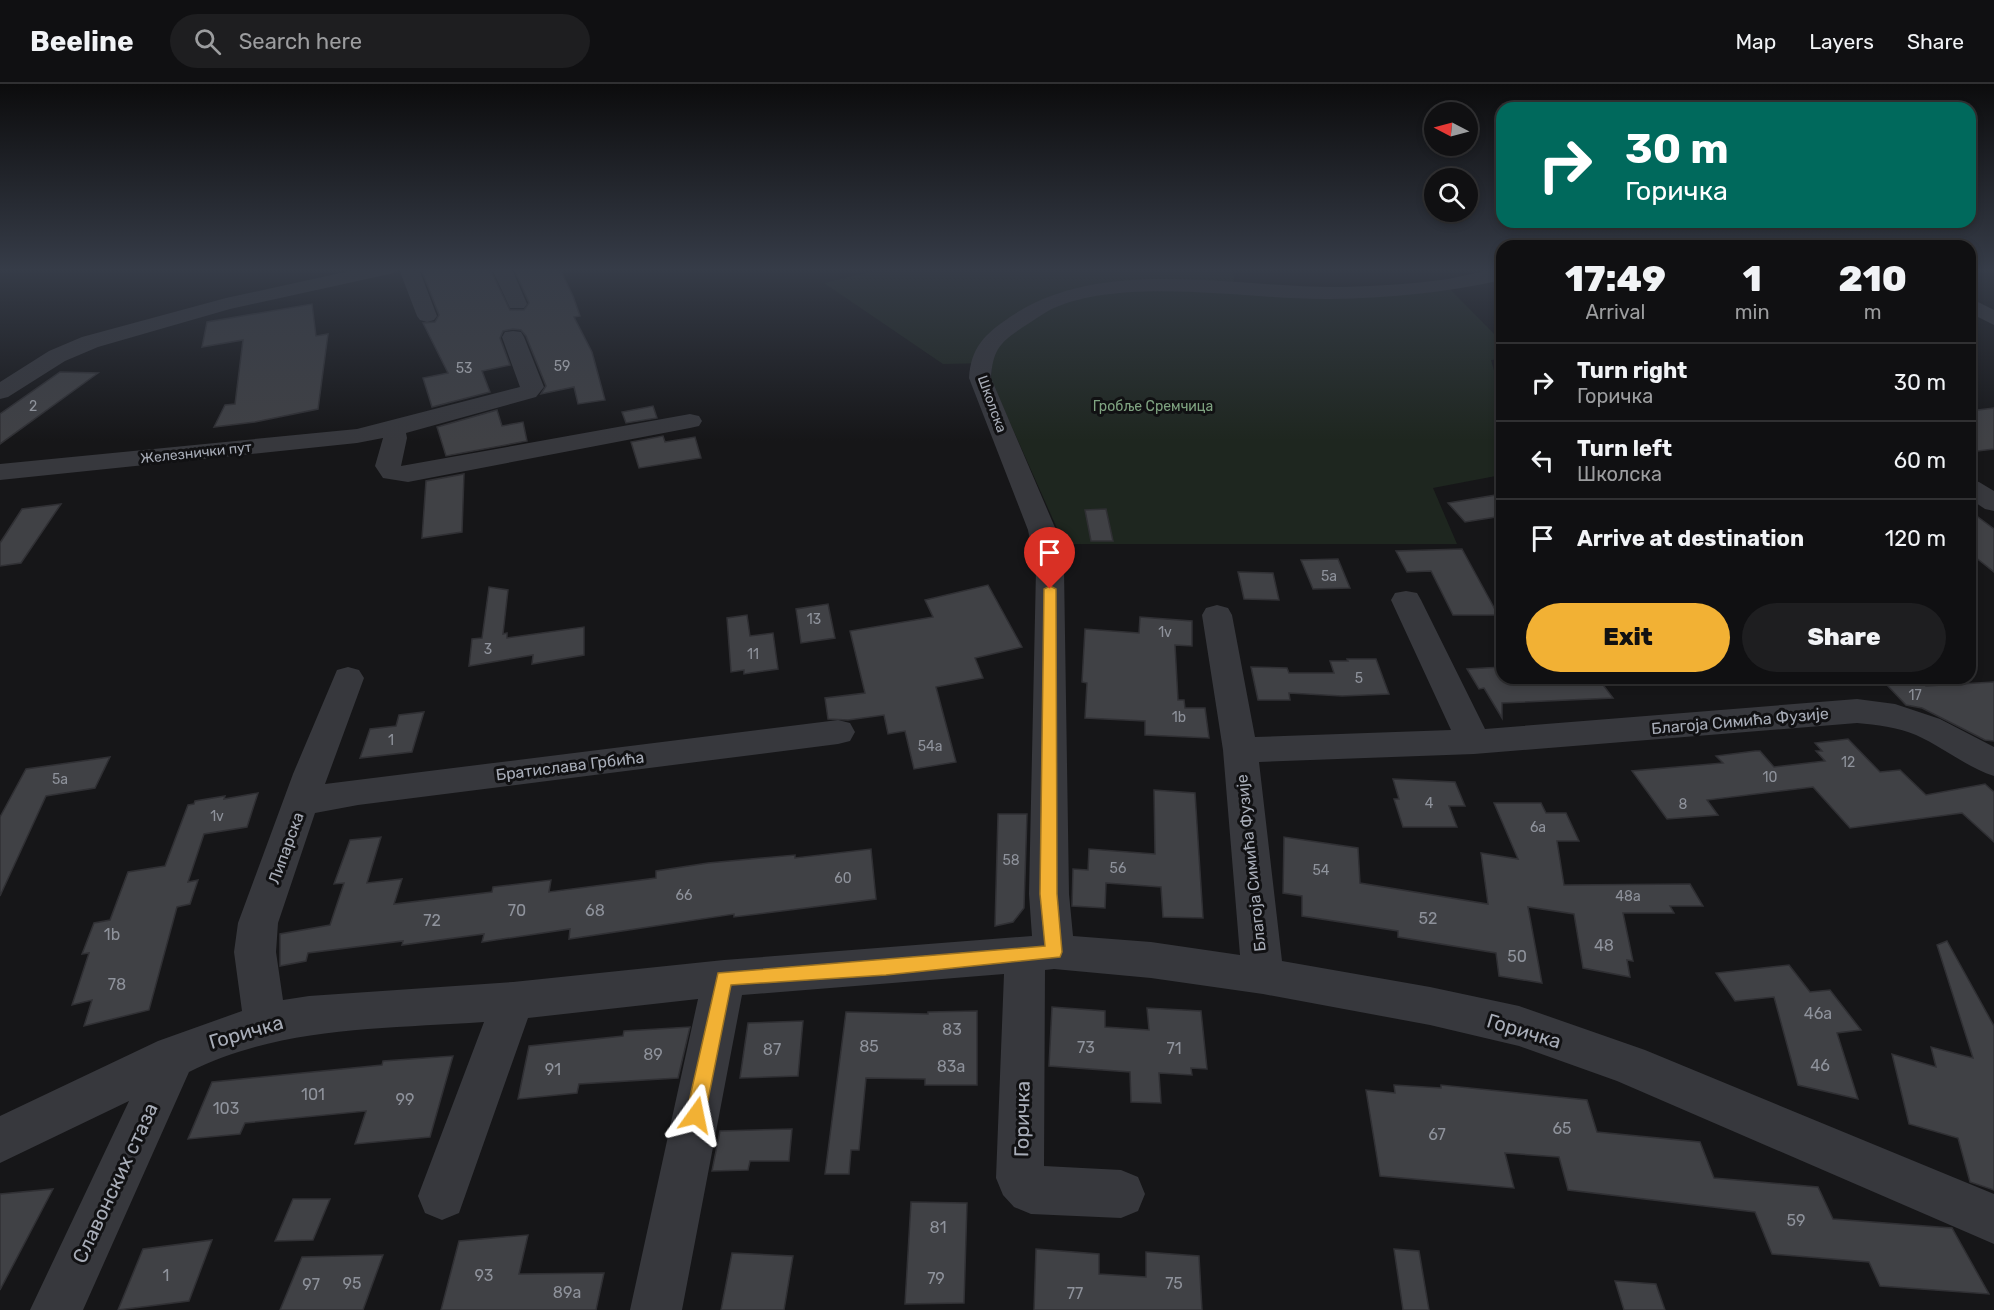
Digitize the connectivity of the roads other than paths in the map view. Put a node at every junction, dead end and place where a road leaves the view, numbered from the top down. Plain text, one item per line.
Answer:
1 (146, 326) edge
2 (1011, 326) edge
3 (513, 337) dead end
4 (0, 392) edge
5 (690, 422) dead end
6 (392, 429) junction
7 (0, 472) edge
8 (1994, 476) edge
9 (1976, 480) edge
10 (1976, 492) edge
11 (1994, 503) edge
12 (1406, 600) dead end
13 (1217, 615) dead end
14 (348, 678) dead end
15 (838, 732) dead end
16 (1474, 742) junction
17 (1240, 750) junction
18 (1994, 763) edge
19 (303, 802) junction
20 (1039, 953) junction
21 (1263, 976) junction
22 (724, 978) junction
23 (513, 1001) junction
24 (265, 1023) junction
25 (174, 1055) junction
26 (0, 1140) edge
27 (1121, 1194) dead end
28 (442, 1196) dead end
29 (1994, 1219) edge
30 (56, 1310) edge
31 (656, 1310) edge

1 - 4 street
2 - 20 street, Школска
3 - 6 street, Железнички пут
5 - 6 street
6 - 7 street, Железнички пут
8 - 9 street
10 - 11 street
12 - 16 street
13 - 17 street, Благоја Симића Фузије
14 - 19 street, Липарска
15 - 19 street, Братислава Грбића
16 - 17 street, Благоја Симића Фузије
16 - 18 street, Благоја Симића Фузије
17 - 21 street, Благоја Симића Фузије
19 - 24 street, Липарска
20 - 21 street, Горичка
20 - 22 street, Горичка
20 - 27 street, Горичка
21 - 29 street, Горичка
22 - 23 street, Горичка
22 - 31 street
23 - 24 street, Горичка
23 - 28 street
24 - 25 street, Горичка
25 - 26 street, Горичка
25 - 30 street, Славонских стаза

